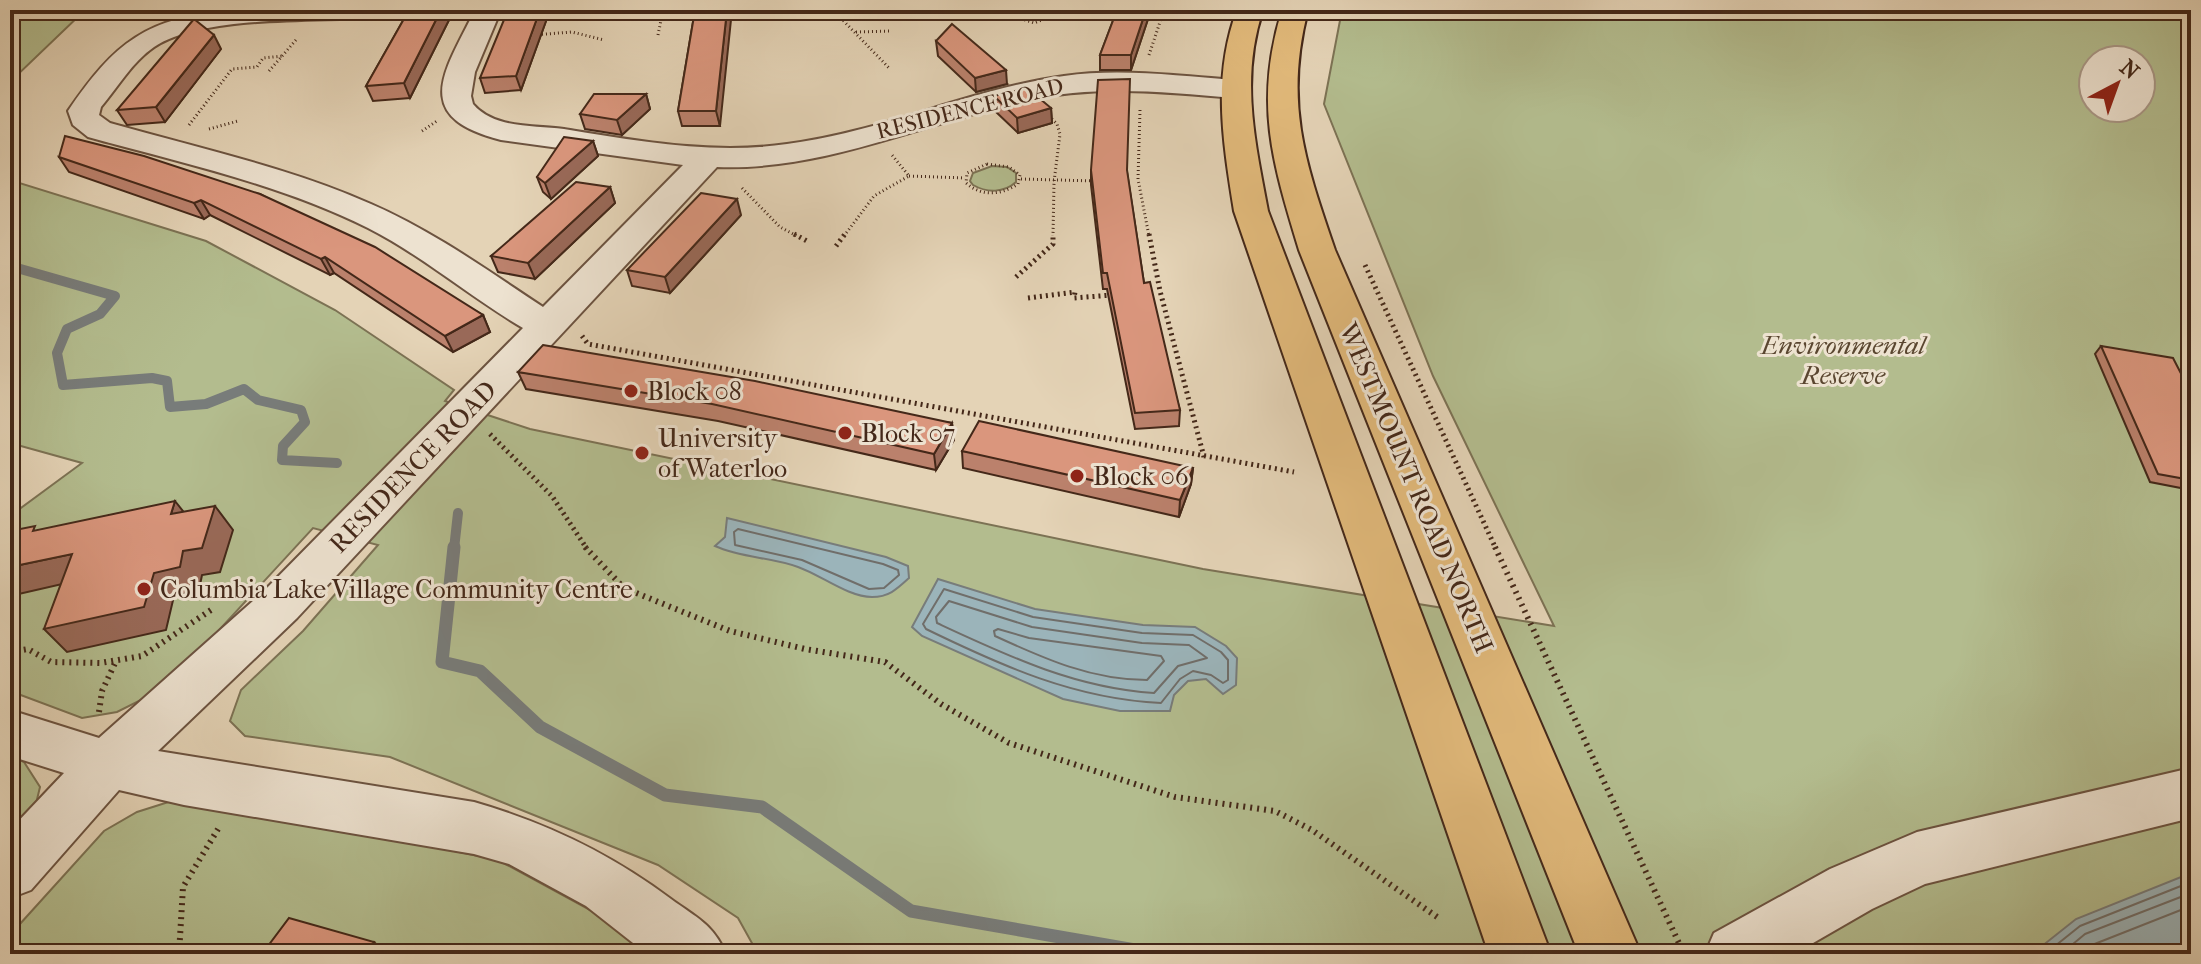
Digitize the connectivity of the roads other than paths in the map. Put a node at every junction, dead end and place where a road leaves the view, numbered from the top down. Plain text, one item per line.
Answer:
1 (366, 10) edge
2 (488, 10) edge
3 (1250, 10) edge
4 (1295, 10) edge
5 (1234, 89) junction
6 (708, 158) junction
7 (557, 318) junction
8 (10, 733) edge
9 (108, 764) junction
10 (2191, 793) edge
11 (10, 871) edge
12 (695, 954) edge
13 (1520, 954) edge
14 (1610, 954) edge
15 (1736, 954) edge

1 - 7 street
2 - 6 street, RESIDENCE ROAD
3 - 5 main road, WESTMOUNT ROAD NORTH
4 - 14 main road, WESTMOUNT ROAD NORTH
5 - 6 street, RESIDENCE ROAD
5 - 13 main road, WESTMOUNT ROAD NORTH
6 - 7 street, RESIDENCE ROAD
7 - 9 street, RESIDENCE ROAD
8 - 9 street
9 - 11 street, RESIDENCE ROAD
9 - 12 street
10 - 15 street

